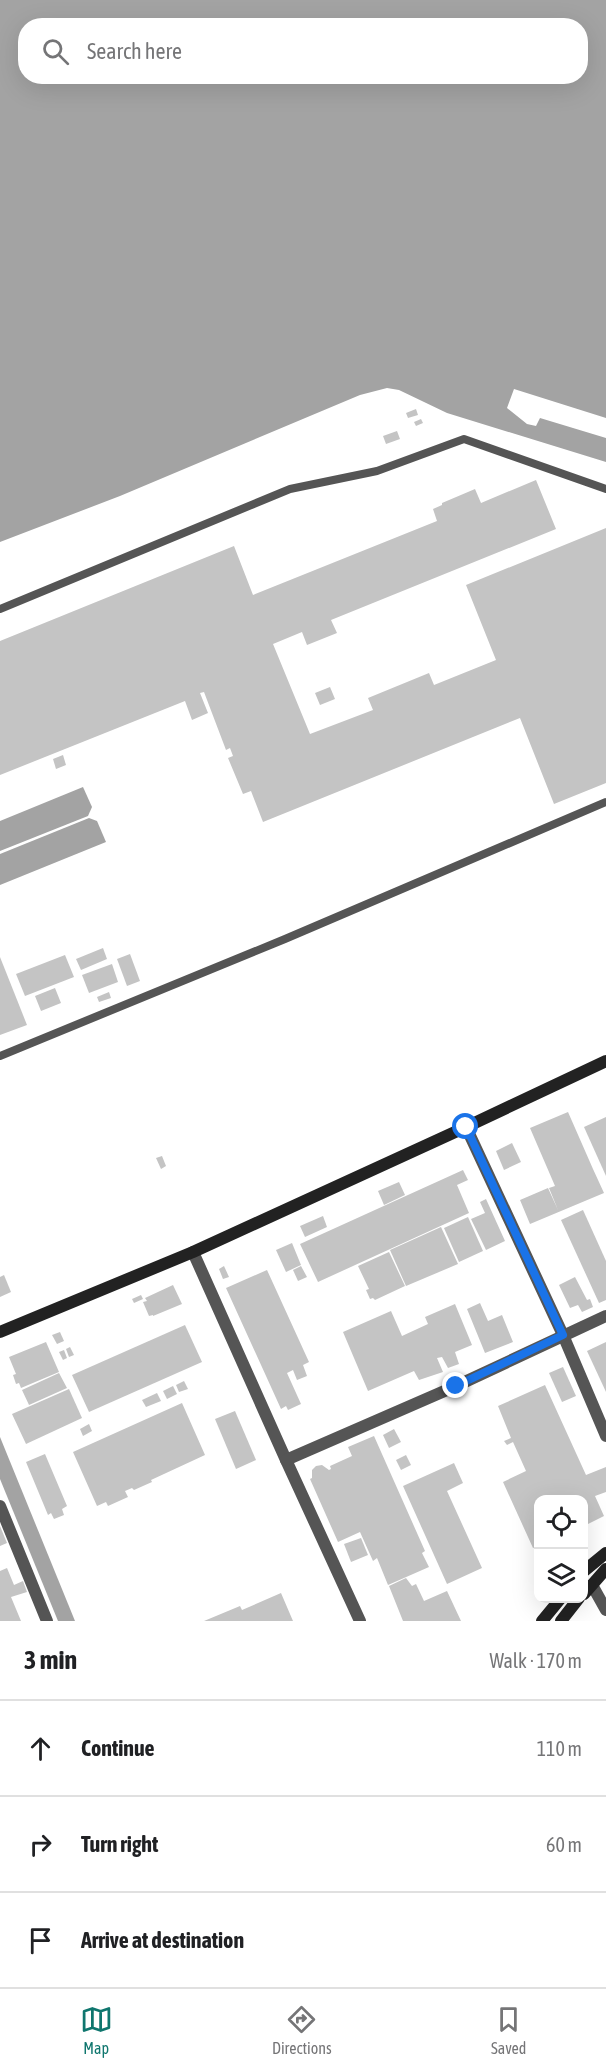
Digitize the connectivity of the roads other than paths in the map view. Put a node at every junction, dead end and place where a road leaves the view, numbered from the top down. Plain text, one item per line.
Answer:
1 (606, 489) edge
2 (0, 609) edge
3 (606, 802) edge
4 (0, 1056) edge
5 (606, 1061) edge
6 (466, 1127) junction
7 (193, 1252) junction
8 (606, 1316) edge
9 (0, 1332) edge
10 (563, 1335) junction
11 (604, 1428) edge
12 (286, 1460) junction
13 (0, 1506) edge
14 (606, 1553) edge
15 (588, 1568) edge
16 (606, 1569) edge
17 (588, 1589) edge
18 (558, 1603) edge
19 (576, 1603) edge
20 (606, 1610) edge
21 (47, 1621) edge
22 (360, 1621) edge
23 (542, 1621) edge
24 (561, 1621) edge

1 - 2 lane
3 - 4 lane
5 - 6 street
6 - 7 street
6 - 10 street
7 - 9 street
7 - 12 street
8 - 10 street
10 - 11 street
10 - 12 street
12 - 22 street
13 - 21 street
14 - 15 street
16 - 17 street
17 - 20 street
18 - 23 street
19 - 24 street

